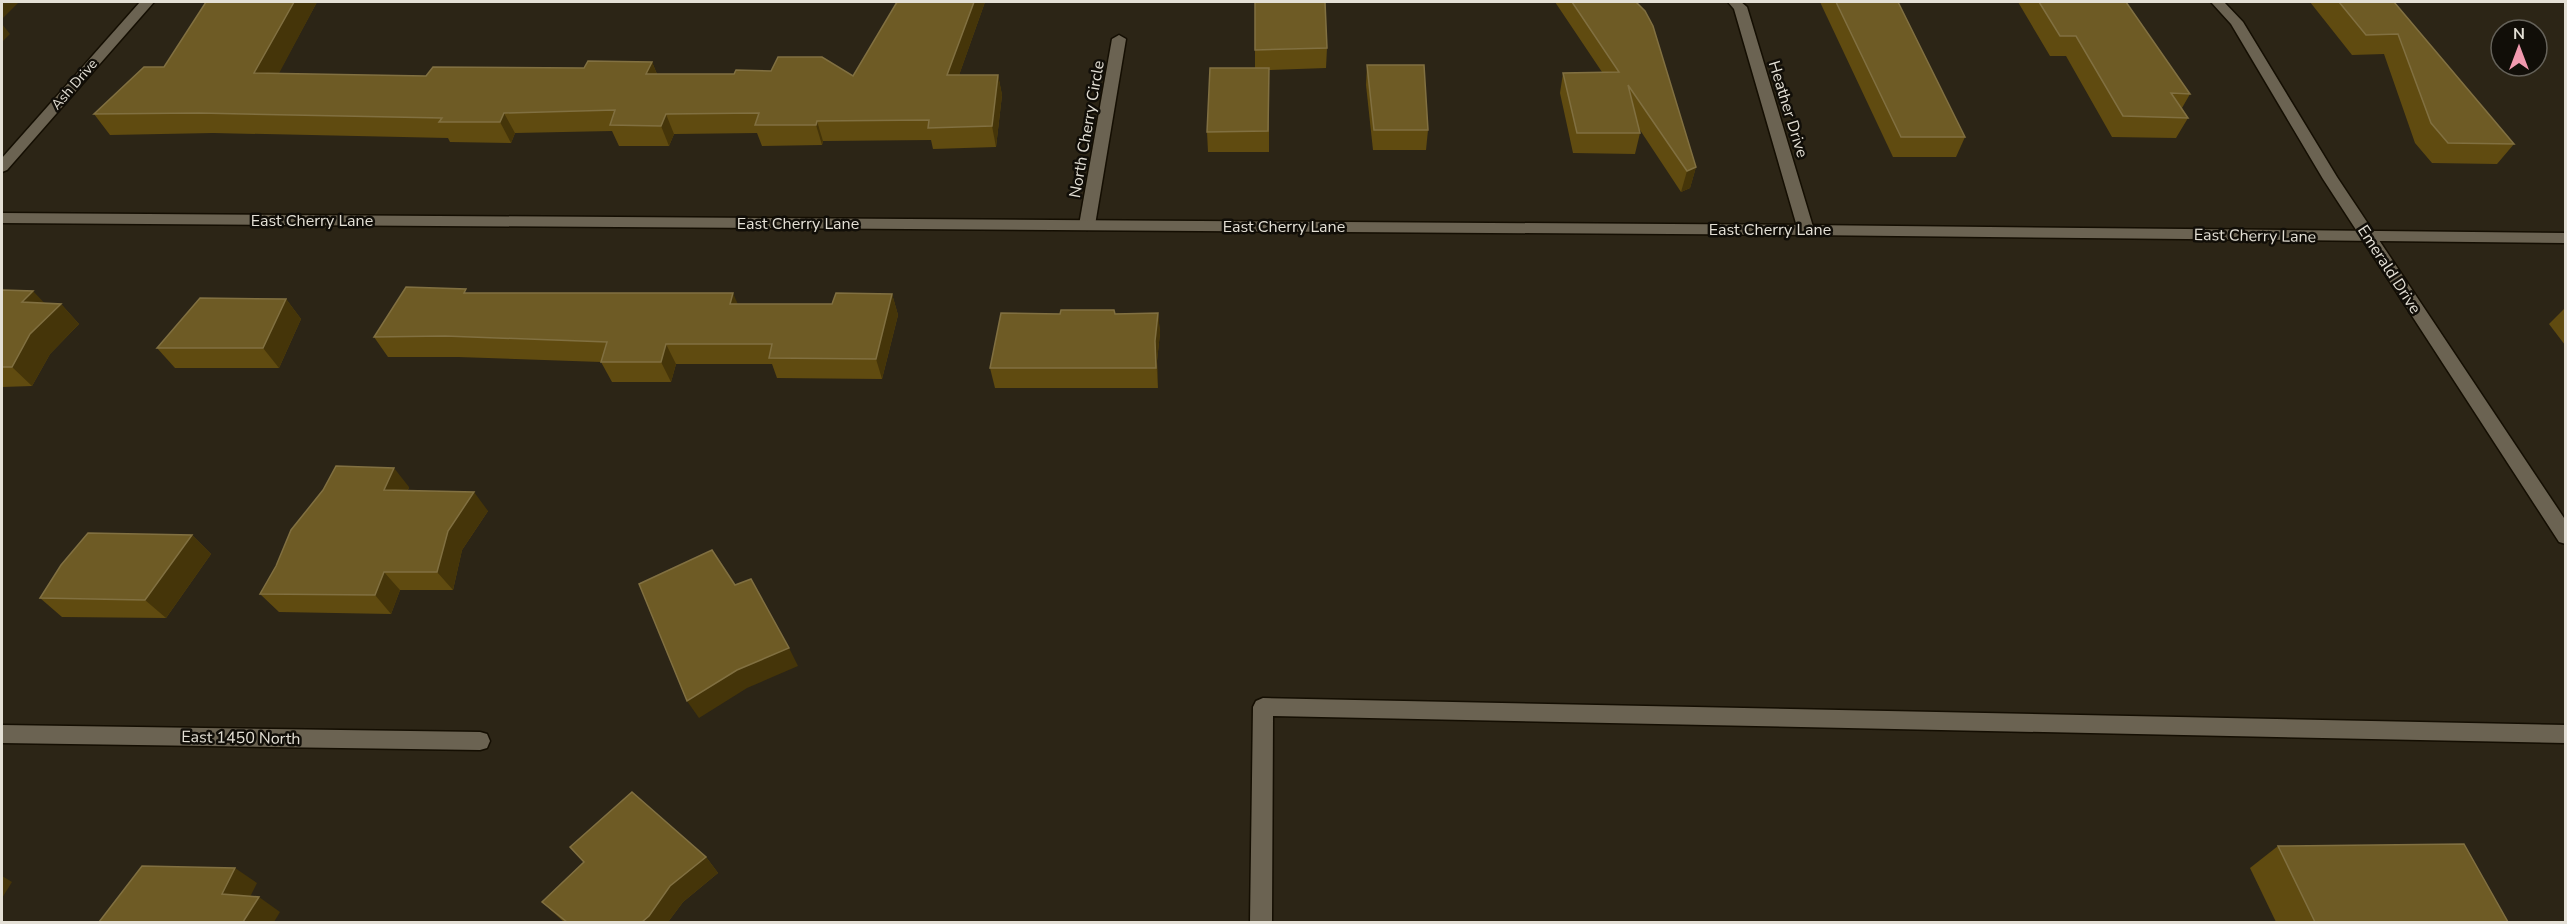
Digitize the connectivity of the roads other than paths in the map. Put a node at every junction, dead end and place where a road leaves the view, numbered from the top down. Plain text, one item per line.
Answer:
1 (147, 2) edge
2 (1734, 2) edge
3 (2217, 2) edge
4 (1119, 39) dead end
5 (2, 167) edge
6 (2, 218) edge
7 (1088, 225) junction
8 (1806, 230) junction
9 (2368, 236) junction
10 (2565, 238) edge
11 (2565, 537) edge
12 (2, 734) edge
13 (2565, 734) edge
14 (480, 741) dead end
15 (1261, 922) edge

1 - 5 street, Ash Drive
2 - 8 street, Heather Drive
3 - 9 street, Emerald Drive
4 - 7 street, North Cherry Circle
6 - 7 street, East Cherry Lane
7 - 8 street, East Cherry Lane
8 - 9 street, East Cherry Lane
9 - 10 street, East Cherry Lane
9 - 11 street, Emerald Drive
12 - 14 street, East 1450 North
13 - 15 street

